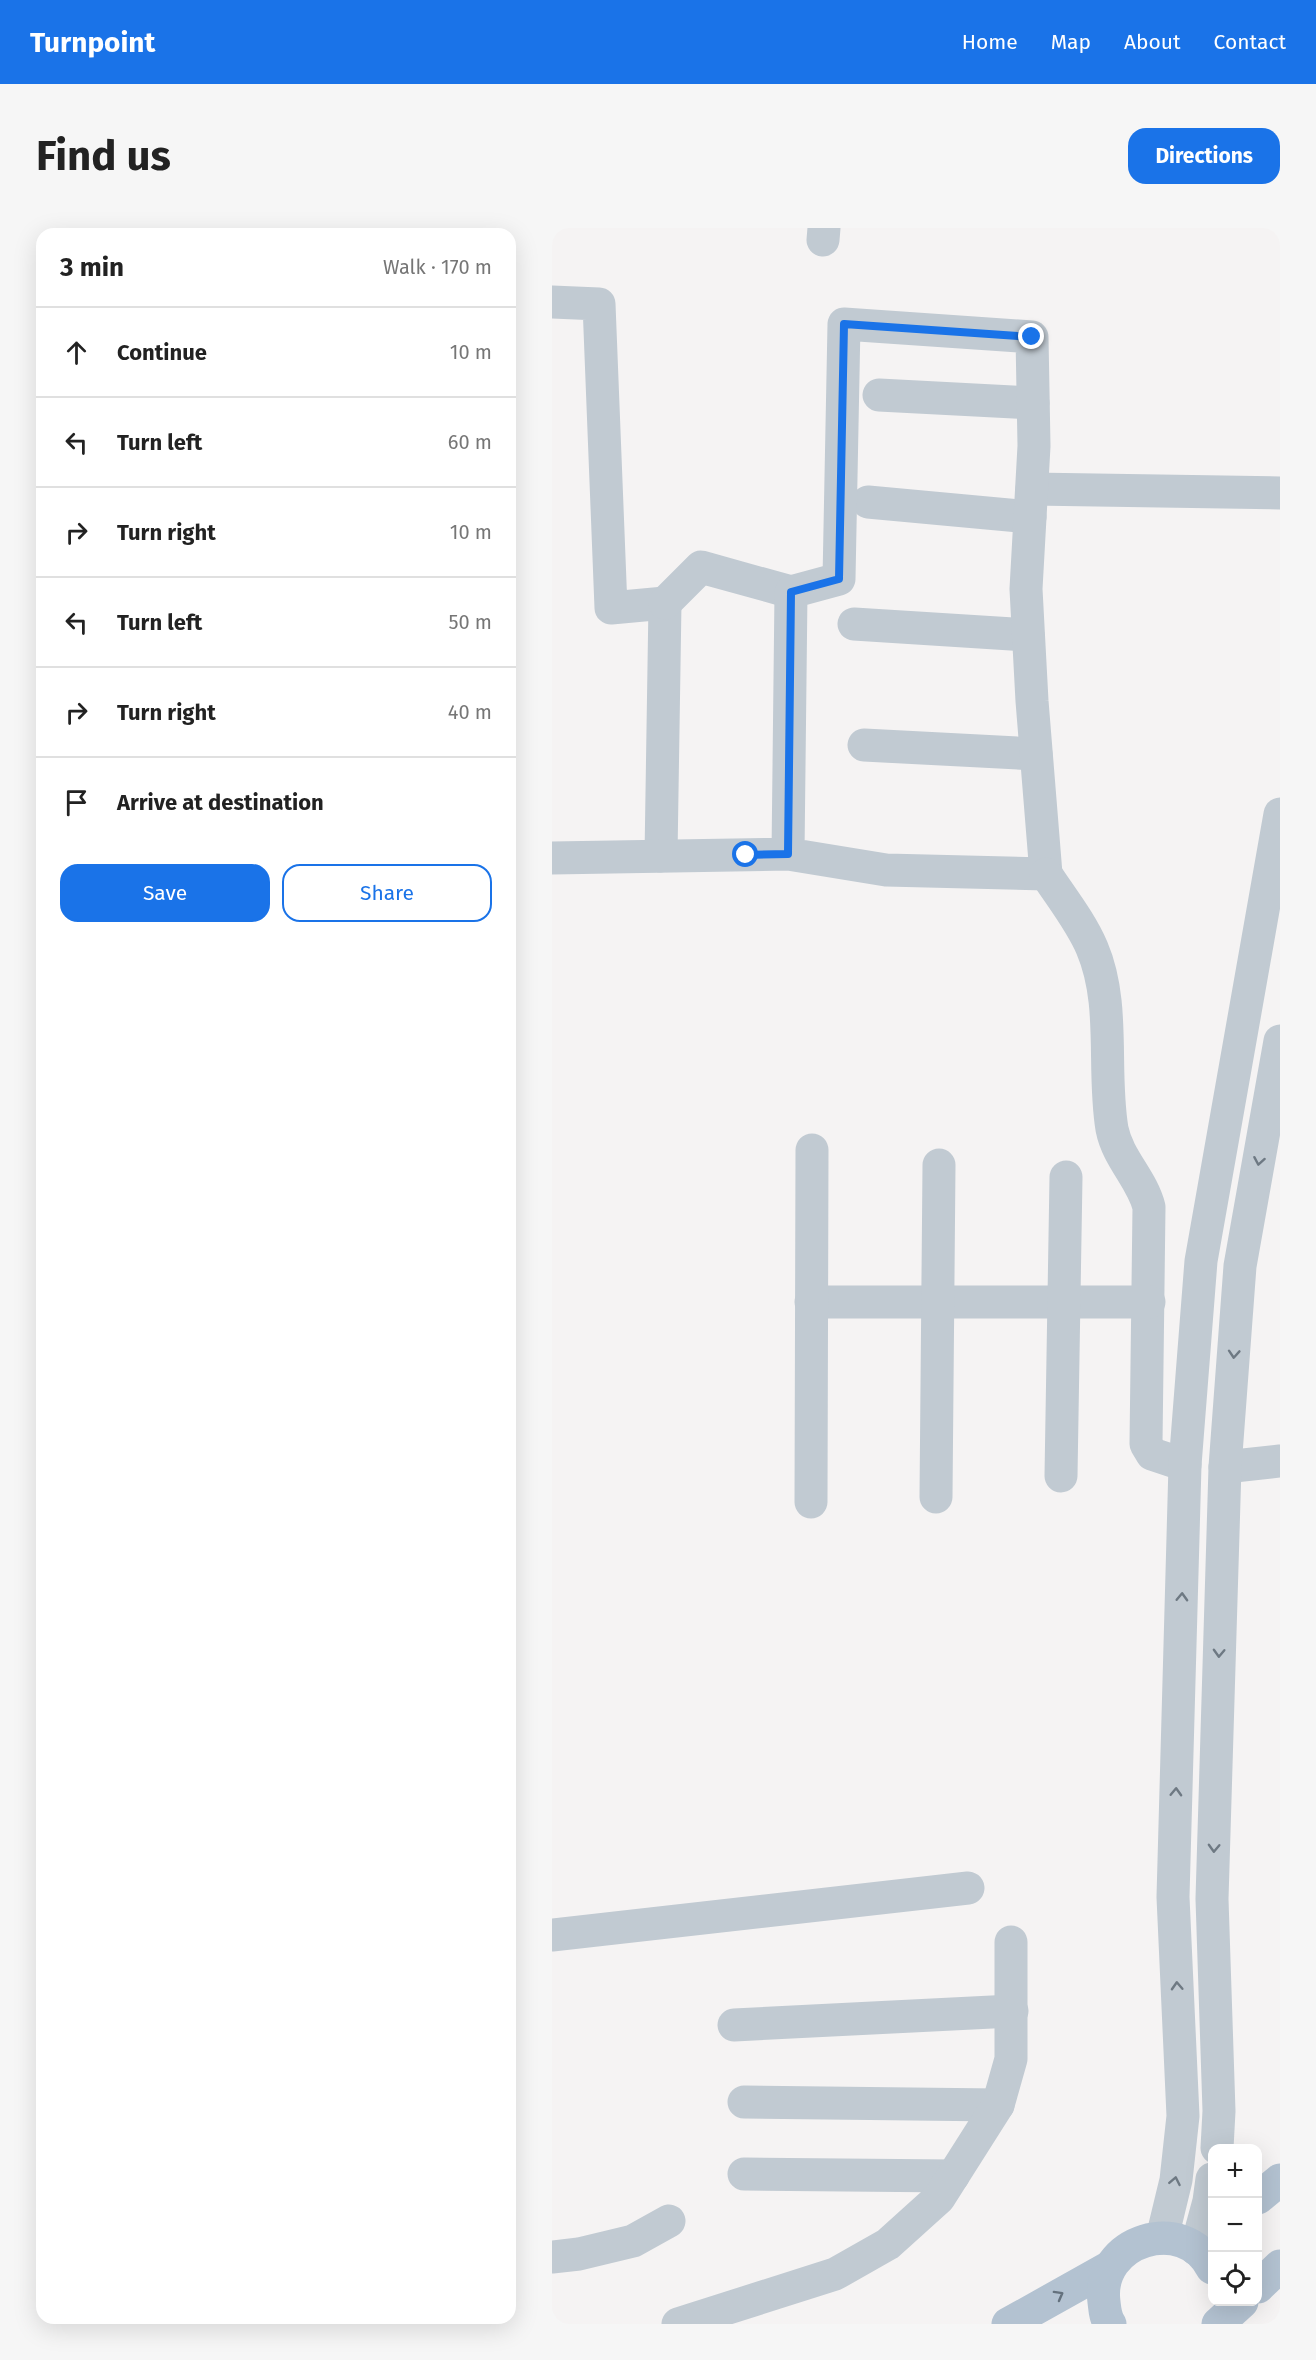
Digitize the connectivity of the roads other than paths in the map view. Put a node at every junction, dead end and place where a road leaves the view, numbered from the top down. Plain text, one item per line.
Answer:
1 (552, 302) edge
2 (879, 395) dead end
3 (1033, 403) junction
4 (1280, 493) edge
5 (868, 502) dead end
6 (1031, 503) junction
7 (791, 592) junction
8 (665, 603) junction
9 (854, 624) dead end
10 (1028, 636) junction
11 (864, 745) dead end
12 (1036, 754) junction
13 (1280, 814) edge
14 (788, 854) junction
15 (662, 856) junction
16 (552, 858) edge
17 (1046, 874) junction
18 (1280, 1041) edge
19 (1275, 1099) edge
20 (812, 1150) dead end
21 (939, 1165) dead end
22 (1066, 1178) dead end
23 (811, 1302) junction
24 (1149, 1302) junction
25 (938, 1303) junction
26 (1064, 1303) junction
27 (1280, 1461) edge
28 (1185, 1465) junction
29 (1225, 1467) junction
30 (1061, 1476) dead end
31 (936, 1497) dead end
32 (811, 1502) dead end
33 (968, 1888) dead end
34 (552, 1935) edge
35 (1011, 1942) dead end
36 (1012, 2011) junction
37 (734, 2025) dead end
38 (744, 2102) dead end
39 (998, 2105) junction
40 (1217, 2144) edge
41 (744, 2174) dead end
42 (953, 2176) junction
43 (1280, 2180) edge
44 (1262, 2194) edge
45 (1209, 2198) edge
46 (669, 2221) dead end
47 (1162, 2238) junction
48 (552, 2257) edge
49 (1207, 2258) edge
50 (1280, 2266) edge
51 (1110, 2267) junction
52 (1262, 2282) edge
53 (1219, 2306) edge
54 (1236, 2306) edge
55 (678, 2324) edge
56 (1008, 2324) edge
57 (1110, 2324) edge
58 (1216, 2324) edge

1 - 8 street
2 - 3 street
3 - 6 street
3 - 7 street
4 - 6 street
5 - 6 street
6 - 10 street
7 - 8 street
7 - 14 street
8 - 15 street
9 - 10 street
10 - 12 street
11 - 12 street
12 - 17 street
13 - 28 street
14 - 15 street
14 - 17 street
15 - 16 street
17 - 24 street
18 - 19 street
19 -> 29 street
20 - 23 street
21 - 25 street
22 - 26 street
23 - 25 street
23 - 32 street
24 - 26 street
24 - 28 street
25 - 26 street
25 - 31 street
26 - 30 street
27 - 29 street
47 -> 28 street
29 -> 40 street
33 - 34 street
35 - 36 street
36 - 37 street
36 - 39 street
38 - 39 street
39 - 42 street
41 - 42 street
42 - 55 street
43 - 44 main road
45 - 49 street
46 - 48 street
47 - 49 main road
47 - 51 main road
50 - 52 main road
56 -> 51 main road
51 - 57 main road
53 - 58 main road
54 - 58 main road

